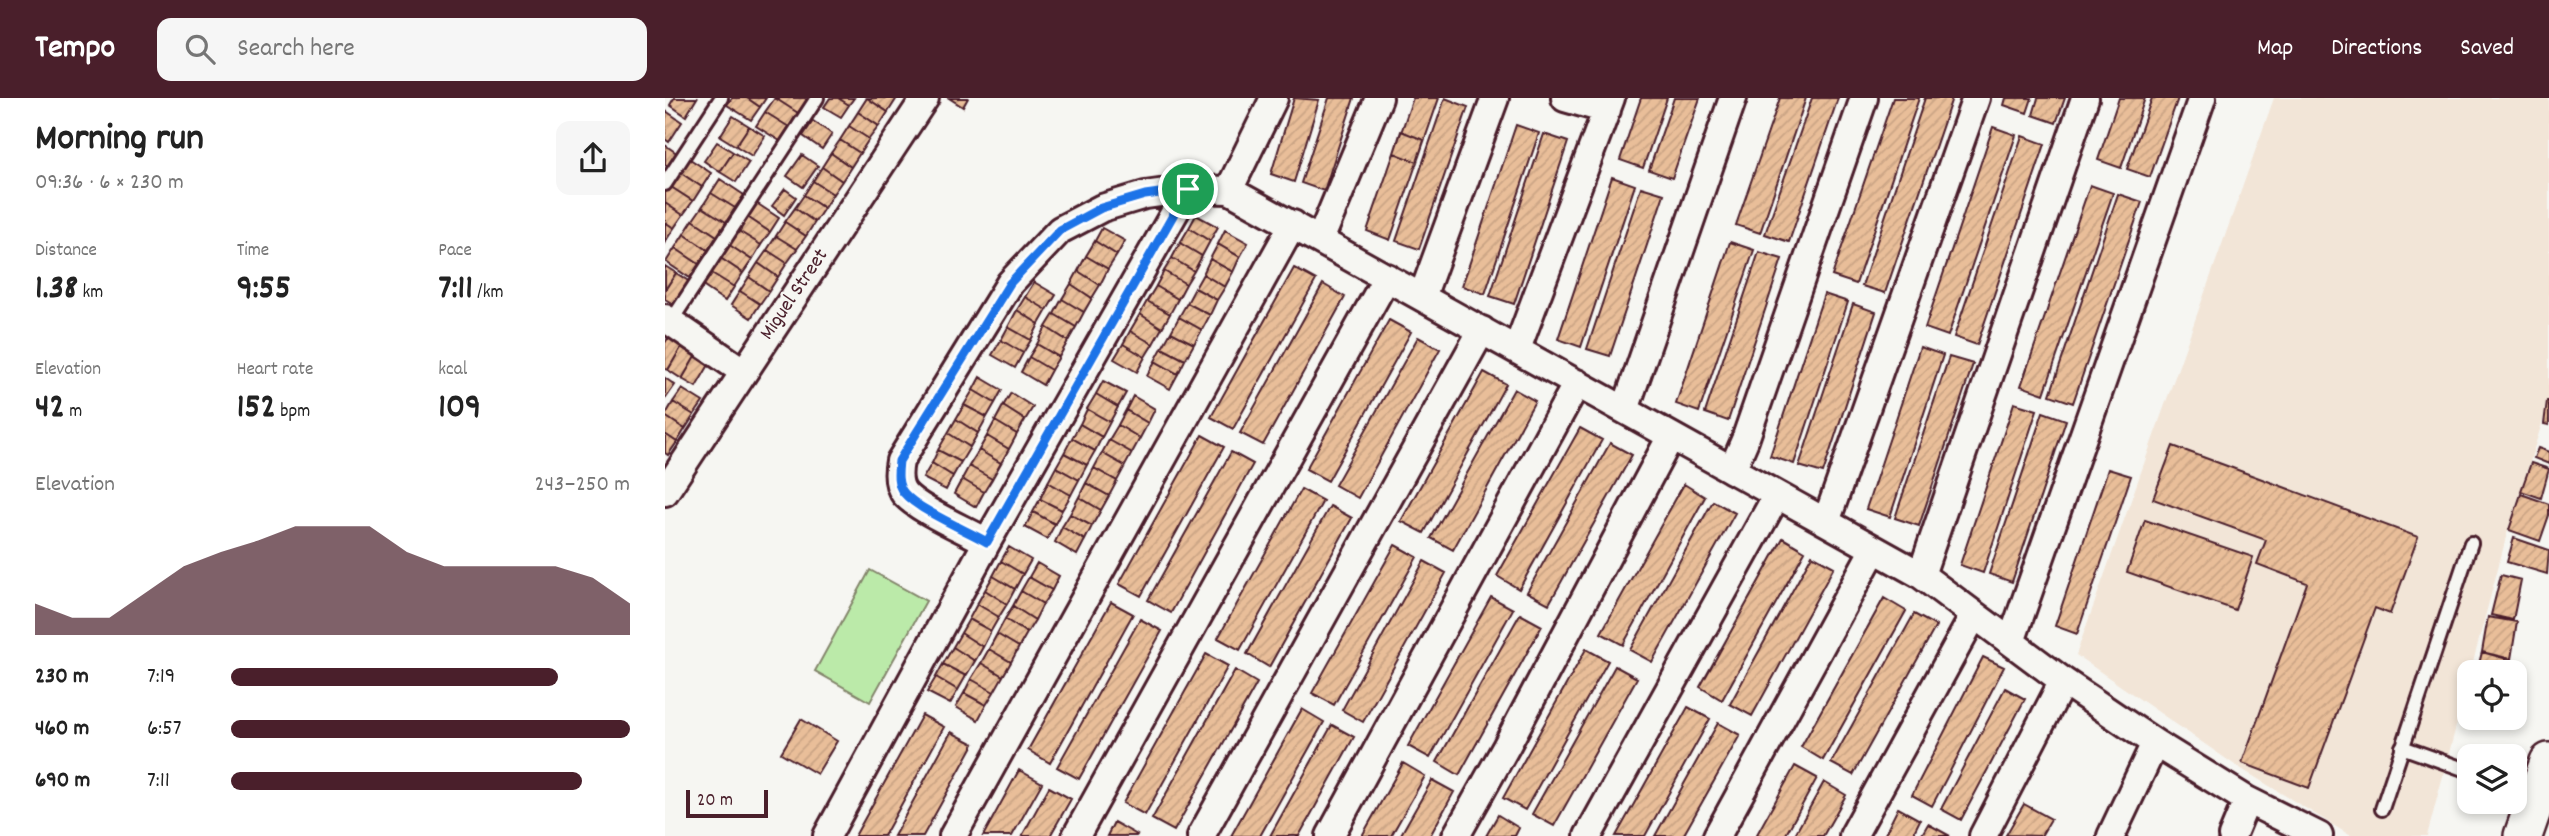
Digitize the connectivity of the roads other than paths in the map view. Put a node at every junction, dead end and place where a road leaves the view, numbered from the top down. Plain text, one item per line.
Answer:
1 (721, 98) edge
2 (817, 98) edge
3 (925, 98) edge
4 (1274, 98) edge
5 (1379, 98) edge
6 (1495, 98) edge
7 (1565, 98) edge
8 (1733, 98) edge
9 (1864, 98) edge
10 (1976, 98) edge
11 (2085, 98) edge
12 (2202, 98) edge
13 (1609, 104) edge
14 (665, 184) edge
15 (1188, 189) junction
16 (1229, 190) junction
17 (1293, 224) junction
18 (1320, 240) junction
19 (1387, 277) junction
20 (1422, 297) junction
21 (667, 323) edge
22 (1482, 330) junction
23 (1517, 349) junction
24 (744, 372) junction
25 (1577, 383) junction
26 (1625, 410) junction
27 (1671, 436) junction
28 (1732, 470) junction
29 (665, 492) edge
30 (1777, 495) junction
31 (1826, 522) junction
32 (987, 542) junction
33 (2471, 543) dead end
34 (1874, 549) junction
35 (1920, 575) junction
36 (1974, 615) junction
37 (2011, 642) junction
38 (2063, 681) junction
39 (2155, 743) junction
40 (2402, 747) junction
41 (2457, 767) edge
42 (2538, 783) edge
43 (2247, 800) junction
44 (2382, 809) dead end
45 (827, 836) edge
46 (953, 836) edge
47 (1076, 836) edge
48 (1201, 836) edge
49 (1330, 836) edge
50 (1456, 836) edge
51 (1588, 836) edge
52 (1717, 836) edge
53 (1853, 836) edge
54 (1983, 836) edge
55 (2111, 836) edge
56 (2232, 836) edge
57 (2319, 836) edge
58 (2523, 836) edge

1 - 14 lane
2 - 21 lane
3 - 24 street, Miguel Street
4 - 16 street
5 - 18 street
6 - 20 street
7 - 13 street
8 - 26 street
9 - 28 street
10 - 31 street
11 - 35 street
12 - 37 street
13 - 23 street
15 - 16 street
15 - 32 street
15 - 32 street
16 - 17 street
17 - 18 street
17 - 46 street
18 - 19 street
19 - 20 street
19 - 47 street
20 - 22 street
21 - 24 street
22 - 23 street
22 - 48 street
23 - 25 street
24 - 29 street, Miguel Street
25 - 26 street
25 - 49 street
26 - 27 street
27 - 28 street
27 - 50 street
28 - 30 street
30 - 31 street
30 - 51 street
31 - 34 street
32 - 45 street
33 - 40 lane
34 - 35 street
34 - 52 street
35 - 36 street
36 - 37 street
36 - 53 street
37 - 38 street
38 - 39 street
38 - 54 street
39 - 43 street
39 - 55 street
40 - 41 lane
40 - 44 lane
42 - 58 main road
43 - 56 street
43 - 57 street

